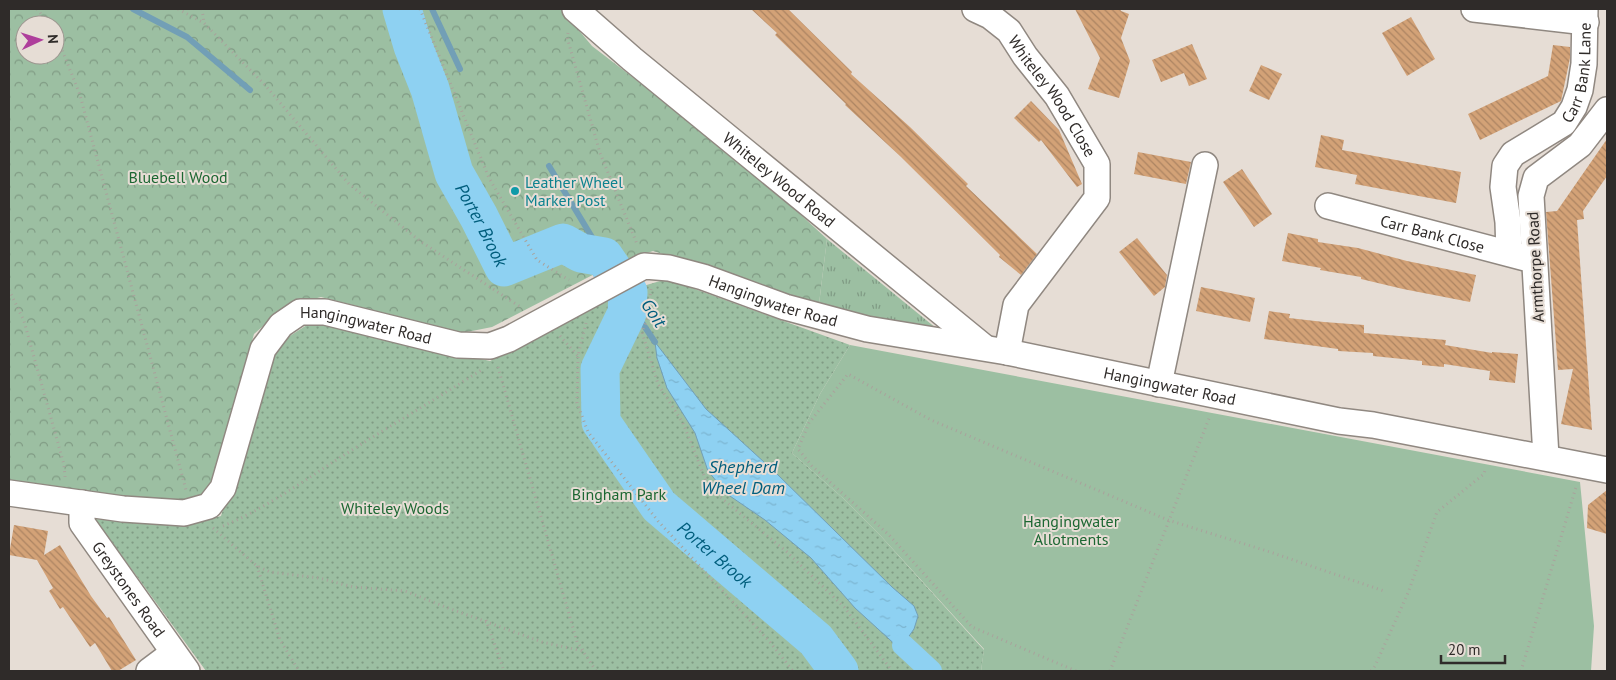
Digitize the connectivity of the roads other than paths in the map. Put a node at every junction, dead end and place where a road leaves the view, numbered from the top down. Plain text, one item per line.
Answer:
1 (975, 9) edge
2 (1474, 9) edge
3 (577, 10) edge
4 (1585, 16) edge
5 (1607, 110) edge
6 (1205, 165) dead end
7 (1328, 206) dead end
8 (1509, 253) junction
9 (1535, 261) junction
10 (996, 351) junction
11 (1159, 384) junction
12 (1546, 457) junction
13 (1607, 470) edge
14 (9, 493) edge
15 (75, 502) junction
16 (180, 662) edge
17 (149, 671) edge

1 - 10 street, Whiteley Wood Close
2 - 4 street
3 - 10 street, Whiteley Wood Road
4 - 8 street, Carr Bank Lane
5 - 9 street, Armthorpe Road
6 - 11 street
7 - 8 street, Carr Bank Close
8 - 9 street, Carr Bank Close
9 - 12 street, Armthorpe Road
10 - 11 street, Hangingwater Road
10 - 15 street, Hangingwater Road
11 - 12 street, Hangingwater Road
12 - 13 street, Hangingwater Road
14 - 15 street, Hangingwater Road
15 - 16 street, Greystones Road
16 - 17 street

